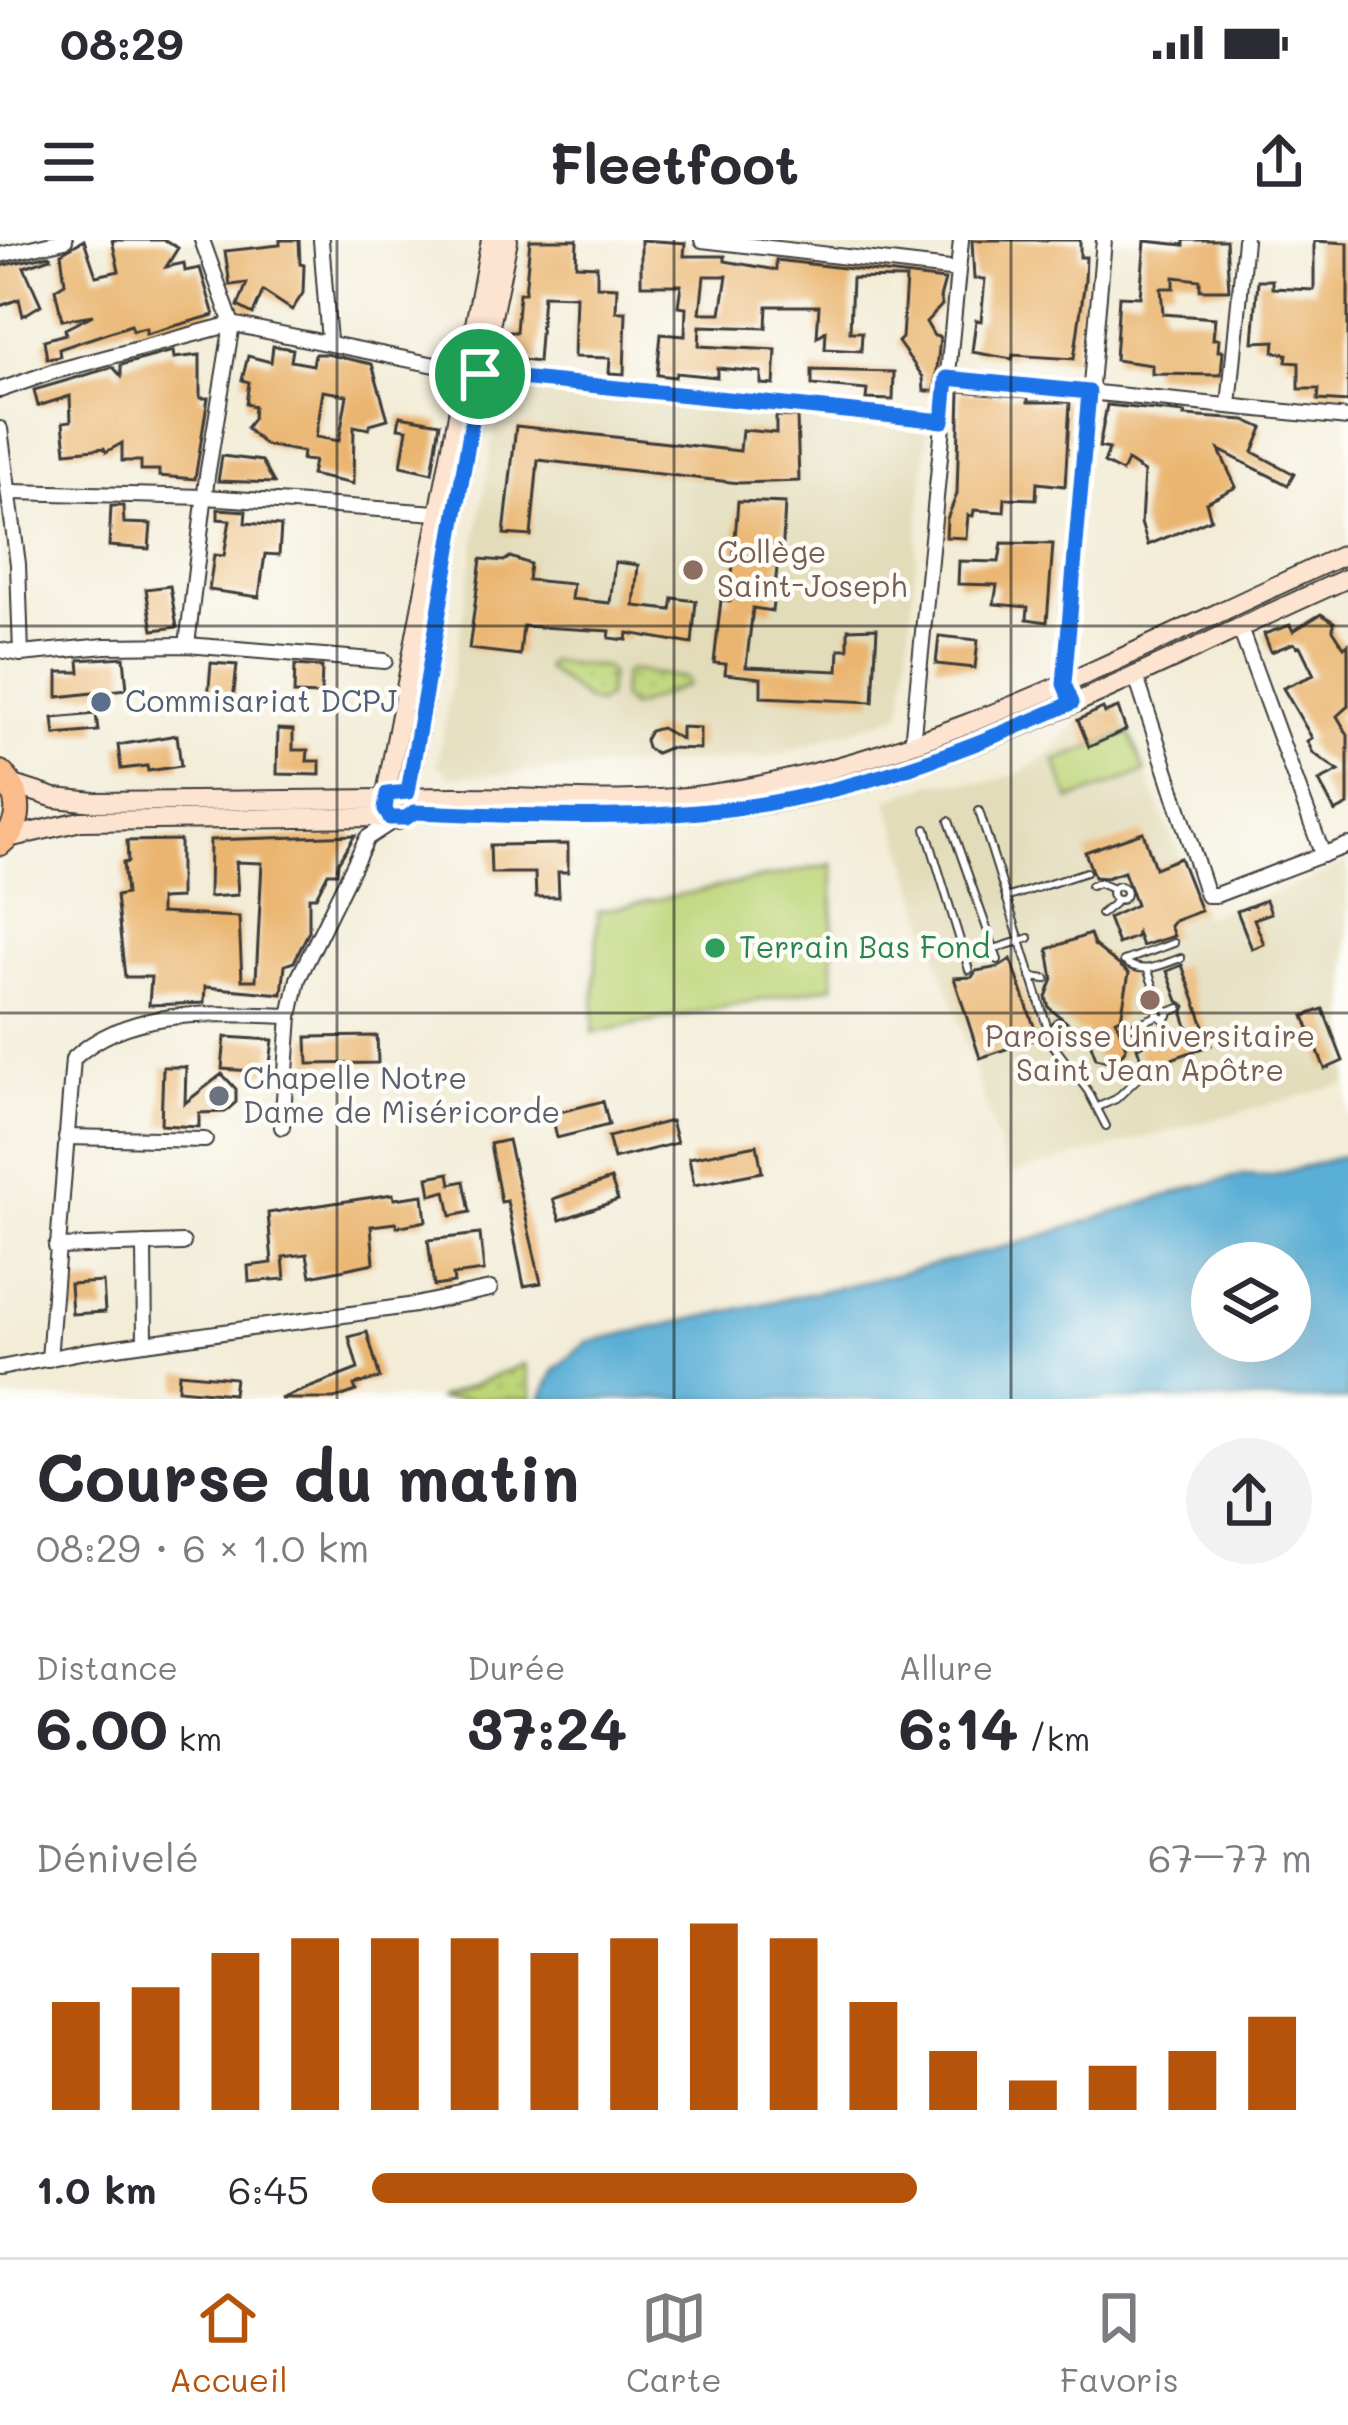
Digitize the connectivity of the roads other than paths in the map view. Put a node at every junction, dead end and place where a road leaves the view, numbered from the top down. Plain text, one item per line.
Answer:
1 (65, 240) edge
2 (202, 240) edge
3 (321, 240) edge
4 (491, 240) edge
5 (508, 240) edge
6 (702, 240) edge
7 (961, 240) edge
8 (1104, 240) edge
9 (1244, 240) edge
10 (823, 246) edge
11 (0, 255) edge
12 (958, 270) junction
13 (232, 324) junction
14 (329, 342) junction
15 (472, 372) junction
16 (947, 378) junction
17 (0, 390) edge
18 (1089, 392) junction
19 (1228, 406) junction
20 (1348, 418) edge
21 (943, 421) junction
22 (0, 429) edge
23 (12, 492) junction
24 (206, 497) junction
25 (436, 513) junction
26 (1348, 553) edge
27 (1348, 578) edge
28 (1239, 626) junction
29 (187, 645) junction
30 (0, 650) edge
31 (21, 654) junction
32 (386, 661) dead end
33 (1135, 674) junction
34 (1068, 693) junction
35 (912, 745) junction
36 (4, 773) edge
37 (399, 805) junction
38 (608, 807) junction
39 (979, 811) dead end
40 (950, 821) dead end
41 (926, 829) dead end
42 (4, 841) edge
43 (1348, 845) edge
44 (1323, 855) junction
45 (1086, 872) dead end
46 (1091, 886) dead end
47 (1006, 898) junction
48 (1101, 914) dead end
49 (1029, 938) dead end
50 (1020, 941) junction
51 (1174, 943) dead end
52 (994, 949) junction
53 (1181, 958) dead end
54 (998, 960) dead end
55 (1147, 969) junction
56 (969, 970) dead end
57 (1031, 977) junction
58 (1046, 979) dead end
59 (1161, 1007) junction
60 (1042, 1012) junction
61 (290, 1016) junction
62 (1033, 1016) dead end
63 (1160, 1018) junction
64 (1058, 1022) dead end
65 (1133, 1026) dead end
66 (1049, 1033) junction
67 (1169, 1034) dead end
68 (1144, 1072) dead end
69 (1098, 1107) junction
70 (1106, 1126) dead end
71 (282, 1127) dead end
72 (66, 1137) junction
73 (205, 1140) dead end
74 (144, 1244) junction
75 (183, 1244) dead end
76 (56, 1247) junction
77 (490, 1289) dead end
78 (145, 1343) junction
79 (49, 1359) junction
80 (0, 1368) edge

1 - 11 street
2 - 13 street
3 - 14 street
4 - 15 main road
5 - 15 main road
6 - 10 street
7 - 12 street
8 - 18 street
9 - 19 street
10 - 12 street
12 - 16 street
13 - 14 street
13 - 17 street
13 - 24 street
14 - 15 street
15 - 21 street
15 - 25 main road
15 - 37 main road
16 - 18 street
16 - 21 street
18 - 19 street
18 - 34 street
19 - 20 street
21 - 35 street
22 - 23 street
23 - 24 street
23 - 31 street
24 - 25 street
24 - 29 street
25 - 37 main road
26 - 34 main road
27 - 28 main road
28 - 33 main road
28 - 44 street
29 - 31 street
29 - 32 street
30 - 31 street
33 - 34 main road
33 - 44 street
34 - 35 main road
34 - 38 main road
35 - 38 main road
36 - 37 main road
36 - 42 highway
37 - 38 main road
37 - 42 main road
37 - 61 street
39 - 47 lane
40 - 52 lane
41 - 56 lane
43 - 44 street
45 - 47 lane
46 - 48 lane
47 - 50 lane
49 - 50 lane
50 - 52 lane
50 - 57 lane
51 - 55 lane
52 - 54 lane
53 - 55 lane
55 - 59 lane
57 - 58 lane
57 - 60 lane
59 - 63 lane
59 - 63 lane
60 - 62 lane
60 - 66 lane
61 - 71 street
61 - 72 street
63 - 65 lane
63 - 67 lane
64 - 66 lane
66 - 69 lane
68 - 69 lane
69 - 70 lane
72 - 73 street
72 - 76 street
74 - 75 street
74 - 76 street
74 - 78 street
76 - 79 street
77 - 78 street
78 - 79 street
79 - 80 street

